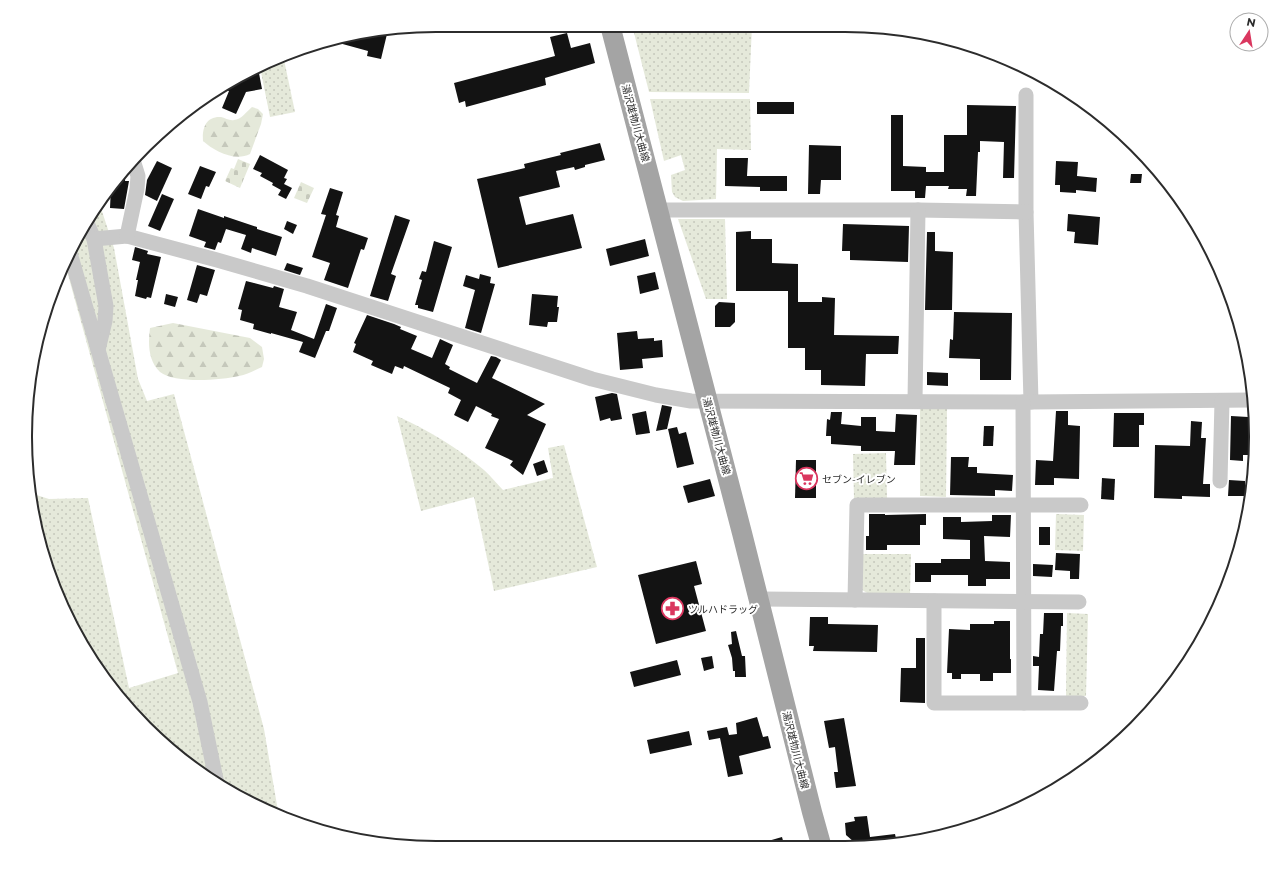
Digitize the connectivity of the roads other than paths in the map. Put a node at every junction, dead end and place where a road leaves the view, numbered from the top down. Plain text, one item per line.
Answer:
1 (612, 32) edge
2 (1026, 95) dead end
3 (136, 166) edge
4 (658, 210) junction
5 (918, 210) junction
6 (1026, 212) junction
7 (89, 229) edge
8 (127, 236) junction
9 (94, 239) junction
10 (72, 261) edge
11 (98, 350) junction
12 (1247, 400) edge
13 (915, 401) junction
14 (1222, 401) junction
15 (708, 402) junction
16 (1027, 402) junction
17 (1220, 481) dead end
18 (1081, 504) dead end
19 (1023, 505) junction
20 (759, 599) junction
21 (855, 600) junction
22 (934, 601) junction
23 (1023, 602) junction
24 (1079, 602) dead end
25 (1024, 703) junction
26 (1081, 703) dead end
27 (215, 775) edge
28 (820, 841) edge

1 - 4 main road, 湯沢雄物川大曲線
2 - 6 street
3 - 8 street
4 - 5 street
4 - 15 main road, 湯沢雄物川大曲線
5 - 6 street
5 - 13 street
6 - 16 street
7 - 9 street
8 - 9 street
8 - 15 street
9 - 11 street
10 - 11 street
11 - 27 street
12 - 14 street
13 - 15 street
13 - 16 street
14 - 16 street
14 - 17 street
15 - 20 main road, 湯沢雄物川大曲線
16 - 19 street
18 - 19 street
19 - 21 street
19 - 23 street
20 - 21 street
20 - 28 main road, 湯沢雄物川大曲線
21 - 22 street
22 - 23 street
22 - 25 street
23 - 24 street
23 - 25 street
25 - 26 street

